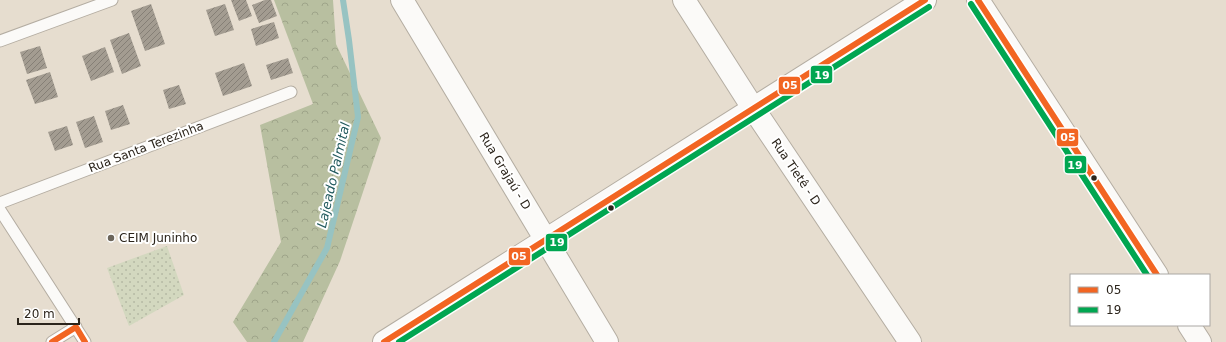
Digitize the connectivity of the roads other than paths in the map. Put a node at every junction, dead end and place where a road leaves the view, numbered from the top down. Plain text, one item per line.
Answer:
1 (112, 0) edge
2 (402, 0) edge
3 (684, 0) edge
4 (925, 0) edge
5 (978, 0) edge
6 (0, 41) edge
7 (291, 92) dead end
8 (753, 108) junction
9 (0, 203) edge
10 (0, 210) edge
11 (546, 239) junction
12 (1155, 274) edge
13 (1190, 326) edge
14 (76, 327) junction
15 (52, 342) edge
16 (85, 342) edge
17 (384, 342) edge
18 (607, 342) edge
19 (910, 342) edge
20 (1200, 342) edge

1 - 6 lane
2 - 11 street, Rua Grajaú - D
3 - 8 street, Rua Tietê - D
4 - 8 street
5 - 12 street
7 - 9 lane, Rua Santa Terezinha
8 - 11 street
8 - 19 street, Rua Tietê - D
10 - 14 lane
11 - 17 street
11 - 18 street, Rua Grajaú - D
13 - 20 street
14 - 15 lane
14 - 16 lane

